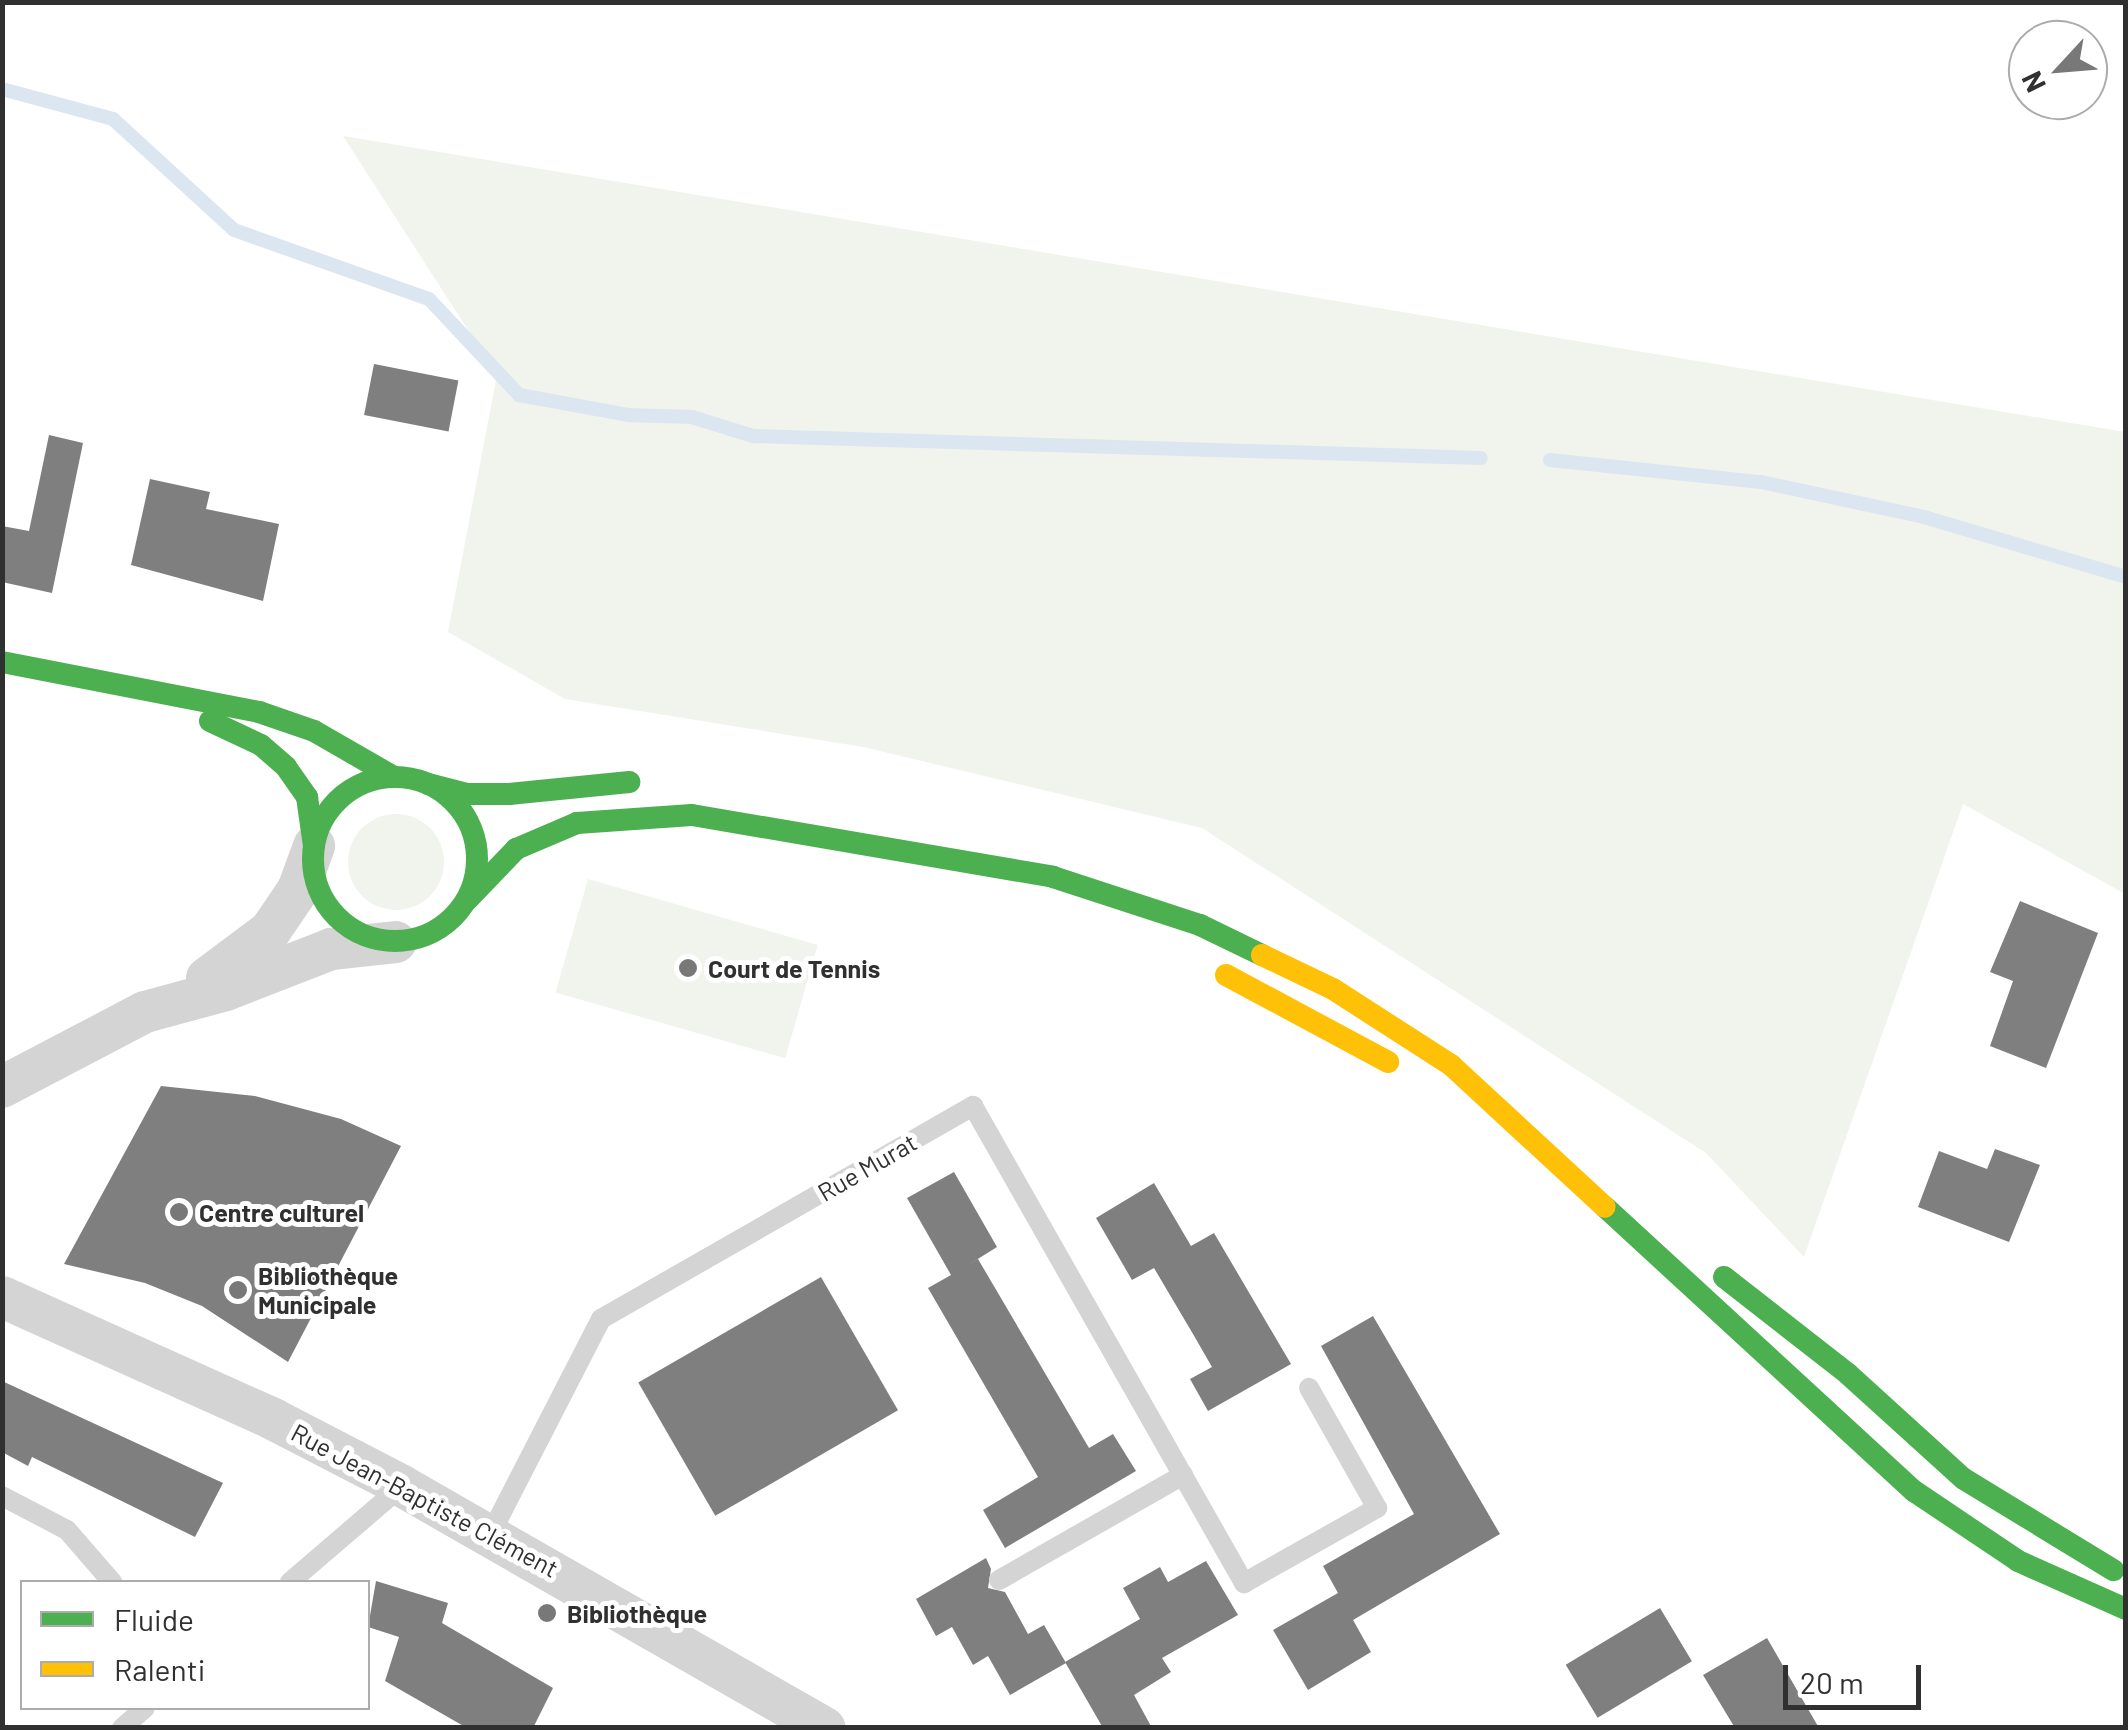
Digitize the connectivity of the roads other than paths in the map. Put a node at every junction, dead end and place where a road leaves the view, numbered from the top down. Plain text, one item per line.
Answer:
1 (4, 662) edge
2 (124, 688) junction
3 (394, 777) junction
4 (650, 783) dead end
5 (428, 784) junction
6 (682, 788) dead end
7 (829, 835) junction
8 (314, 846) junction
9 (963, 864) junction
10 (467, 900) junction
11 (1138, 933) dead end
12 (396, 942) junction
13 (1207, 966) dead end
14 (145, 1012) junction
15 (1409, 1074) dead end
16 (2, 1088) edge
17 (1453, 1100) dead end
18 (1547, 1152) junction
19 (1580, 1180) junction
20 (5, 1295) edge
21 (1309, 1388) dead end
22 (1183, 1475) junction
23 (402, 1486) junction
24 (2, 1496) edge
25 (492, 1533) junction
26 (2126, 1576) edge
27 (110, 1580) edge
28 (292, 1580) edge
29 (999, 1580) dead end
30 (2126, 1609) edge
31 (143, 1710) edge
32 (122, 1728) edge
33 (825, 1728) edge

1 - 2 main road
2 - 3 main road
2 - 8 main road
3 - 5 main road
3 - 8 main road
4 - 5 main road
5 - 10 main road
6 - 7 main road
7 - 9 main road
7 - 10 main road
8 - 12 main road
8 - 14 street
9 - 11 main road
9 - 18 main road
10 - 12 main road
12 - 14 street
13 - 15 main road
14 - 16 street
17 - 18 main road
18 - 19 main road
19 - 26 main road
19 - 30 main road
20 - 23 street, Rue Jean-Baptiste Clément
21 - 22 lane, Rue Murat
22 - 25 lane, Rue Murat
22 - 29 lane
23 - 25 street, Rue Jean-Baptiste Clément
23 - 28 lane
24 - 27 lane
25 - 33 street, Rue Jean-Baptiste Clément
31 - 32 lane

